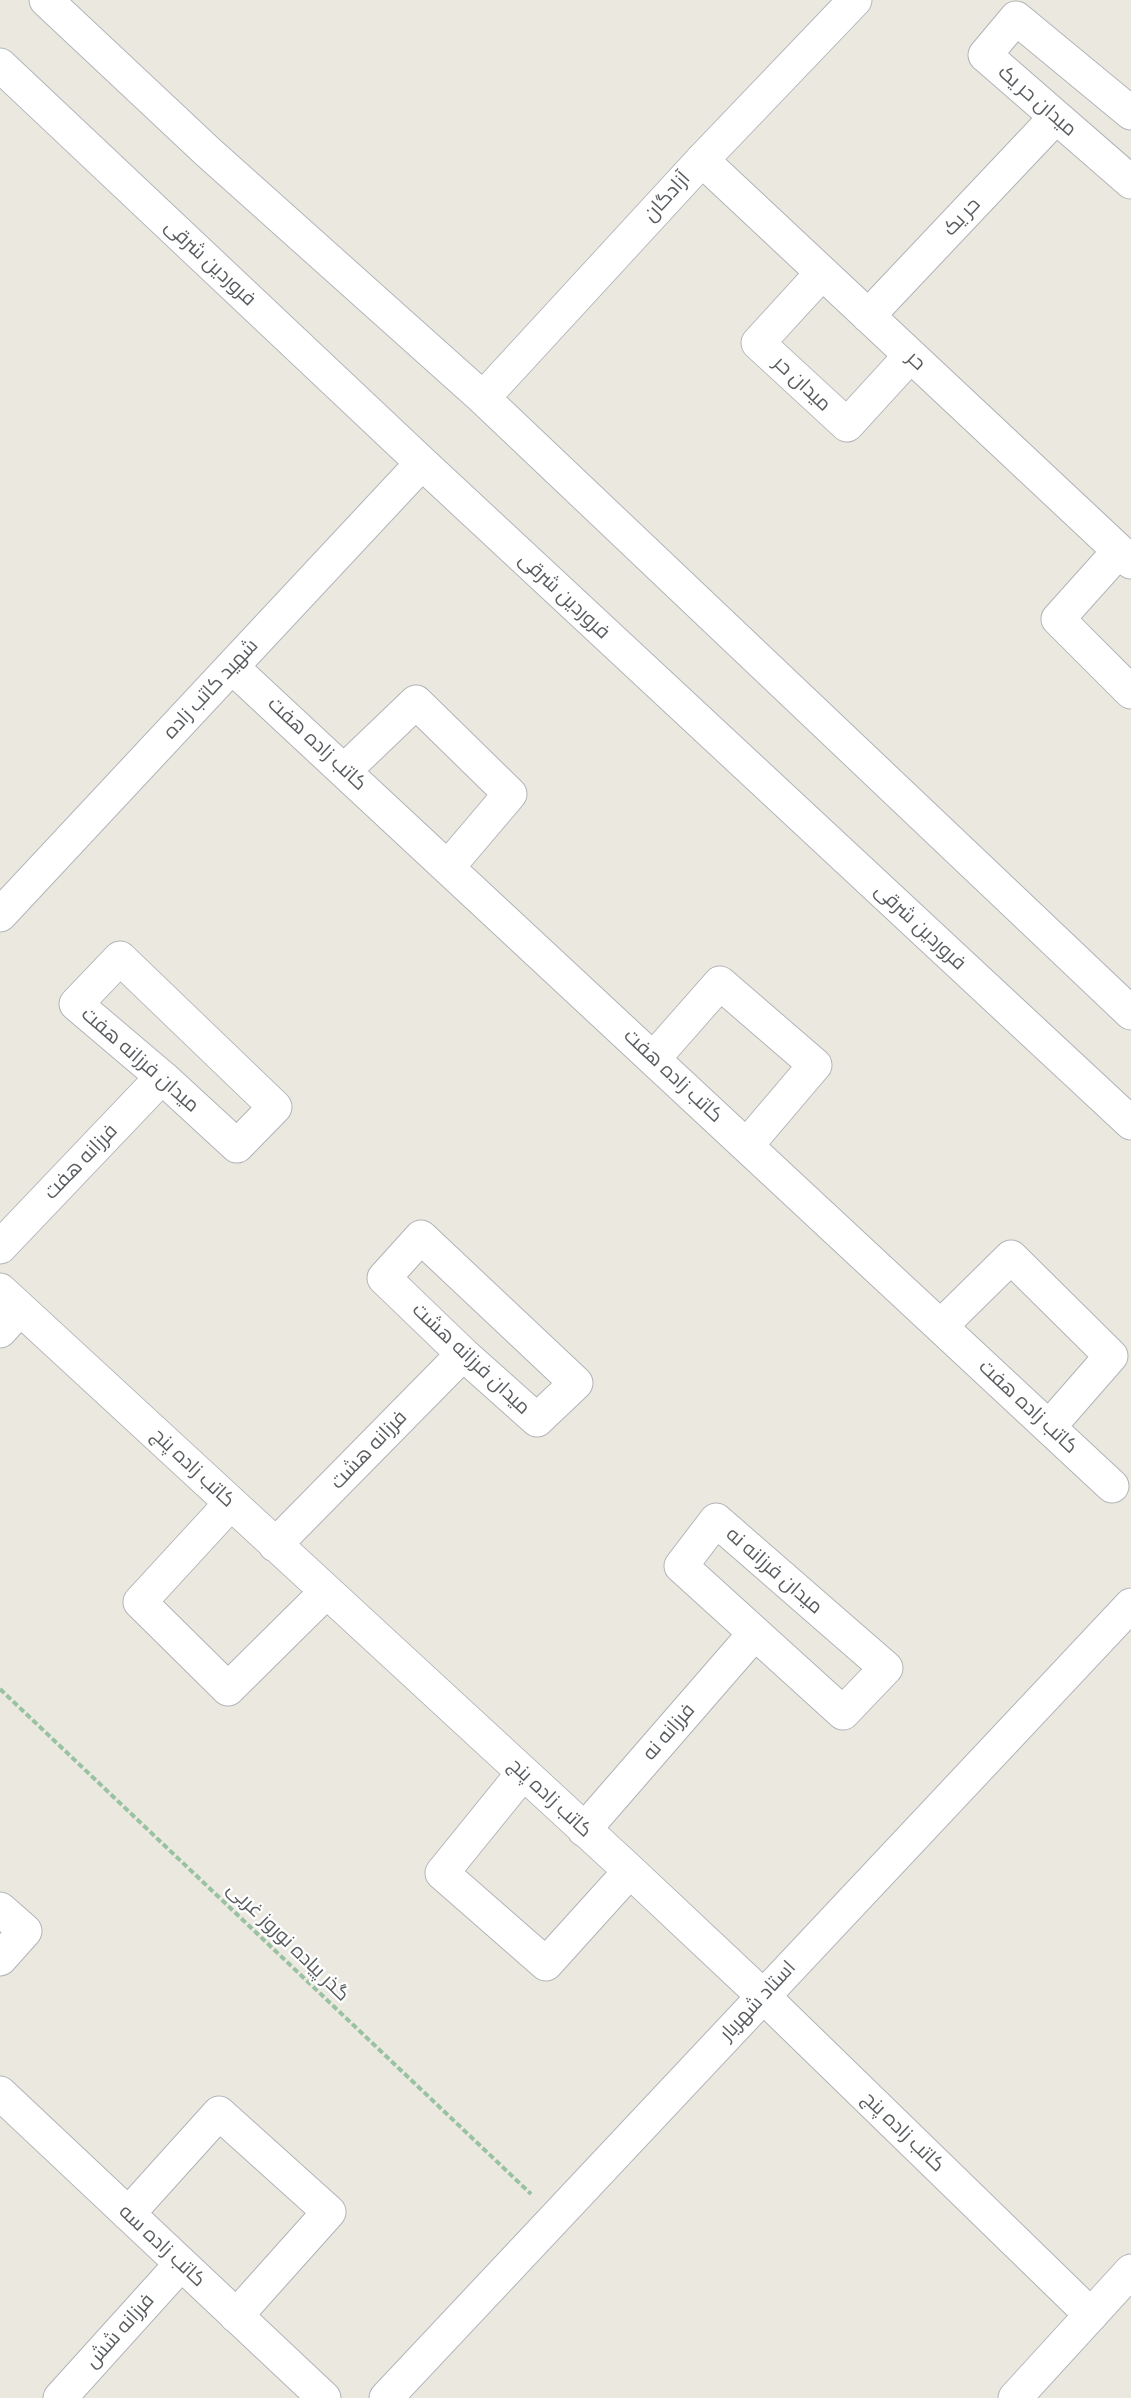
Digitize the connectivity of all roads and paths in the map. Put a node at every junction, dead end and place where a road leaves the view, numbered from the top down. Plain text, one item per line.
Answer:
1 (46, 0) edge
2 (855, 0) edge
3 (0, 65) edge
4 (1131, 113) edge
5 (1055, 118) junction
6 (702, 160) junction
7 (1131, 182) edge
8 (822, 273) junction
9 (868, 316) junction
10 (910, 356) junction
11 (483, 398) junction
12 (422, 463) junction
13 (1125, 557) edge
14 (232, 667) junction
15 (1131, 692) edge
16 (345, 770) junction
17 (448, 867) junction
18 (0, 915) edge
19 (1131, 1013) edge
20 (654, 1058) junction
21 (162, 1077) junction
22 (1131, 1123) edge
23 (747, 1145) junction
24 (0, 1247) edge
25 (7, 1310) edge
26 (941, 1326) junction
27 (463, 1354) junction
28 (1049, 1427) junction
29 (1112, 1486) dead end
30 (231, 1503) junction
31 (275, 1545) junction
32 (326, 1592) junction
33 (1131, 1605) edge
34 (754, 1633) junction
35 (0, 1689) edge
36 (522, 1773) junction
37 (584, 1830) junction
38 (630, 1870) junction
39 (0, 1909) edge
40 (0, 1959) edge
41 (763, 1996) junction
42 (0, 2093) edge
43 (128, 2214) junction
44 (556, 2217) junction
45 (181, 2264) junction
46 (1131, 2271) edge
47 (1091, 2315) junction
48 (237, 2316) junction
49 (60, 2398) edge
50 (324, 2398) edge
51 (386, 2398) edge
52 (1015, 2398) edge

1 - 11 street
2 - 6 street, آزادگان
3 - 12 street, فروردین شرقی
4 - 5 street, میدان حر یک
5 - 7 street, میدان حر یک
5 - 9 street, حر یک
6 - 8 street, حر
6 - 11 street, آزادگان
8 - 9 street, حر
8 - 10 street, میدان حر
9 - 10 street, حر
10 - 13 street, حر
11 - 19 street
12 - 14 street, شهید کاتب زاده
12 - 22 street, فروردین شرقی
13 - 15 street
14 - 16 street, کاتب زاده هفت
14 - 18 street, شهید کاتب زاده
16 - 17 street, کاتب زاده هفت
16 - 17 street
17 - 20 street, کاتب زاده هفت
20 - 23 street, کاتب زاده هفت
20 - 23 street
21 - 21 street, میدان فرزانه هفت
21 - 24 street, فرزانه هفت
23 - 26 street, کاتب زاده هفت
25 - 30 street, کاتب زاده پنج
26 - 28 street, کاتب زاده هفت
26 - 28 street
27 - 27 street, میدان فرزانه هشت
27 - 31 street, فرزانه هشت
28 - 29 street, کاتب زاده هفت
30 - 31 street, کاتب زاده پنج
30 - 32 street
31 - 32 street, کاتب زاده پنج
32 - 36 street, کاتب زاده پنج
33 - 41 street, استاد شهریار
34 - 34 street, میدان فرزانه نه
34 - 37 street, فرزانه نه
35 - 44 path, گذر پیاده نوروز غربی
36 - 37 street, کاتب زاده پنج
36 - 38 street
37 - 38 street, کاتب زاده پنج
38 - 41 street, کاتب زاده پنج
39 - 40 street
41 - 44 street, استاد شهریار
41 - 47 street, کاتب زاده پنج
42 - 43 street, کاتب زاده سه
43 - 45 street, کاتب زاده سه
43 - 48 street
44 - 51 street, استاد شهریار
45 - 48 street, کاتب زاده سه
45 - 49 street, فرزانه شش
46 - 47 street
47 - 52 street
48 - 50 street, کاتب زاده سه

